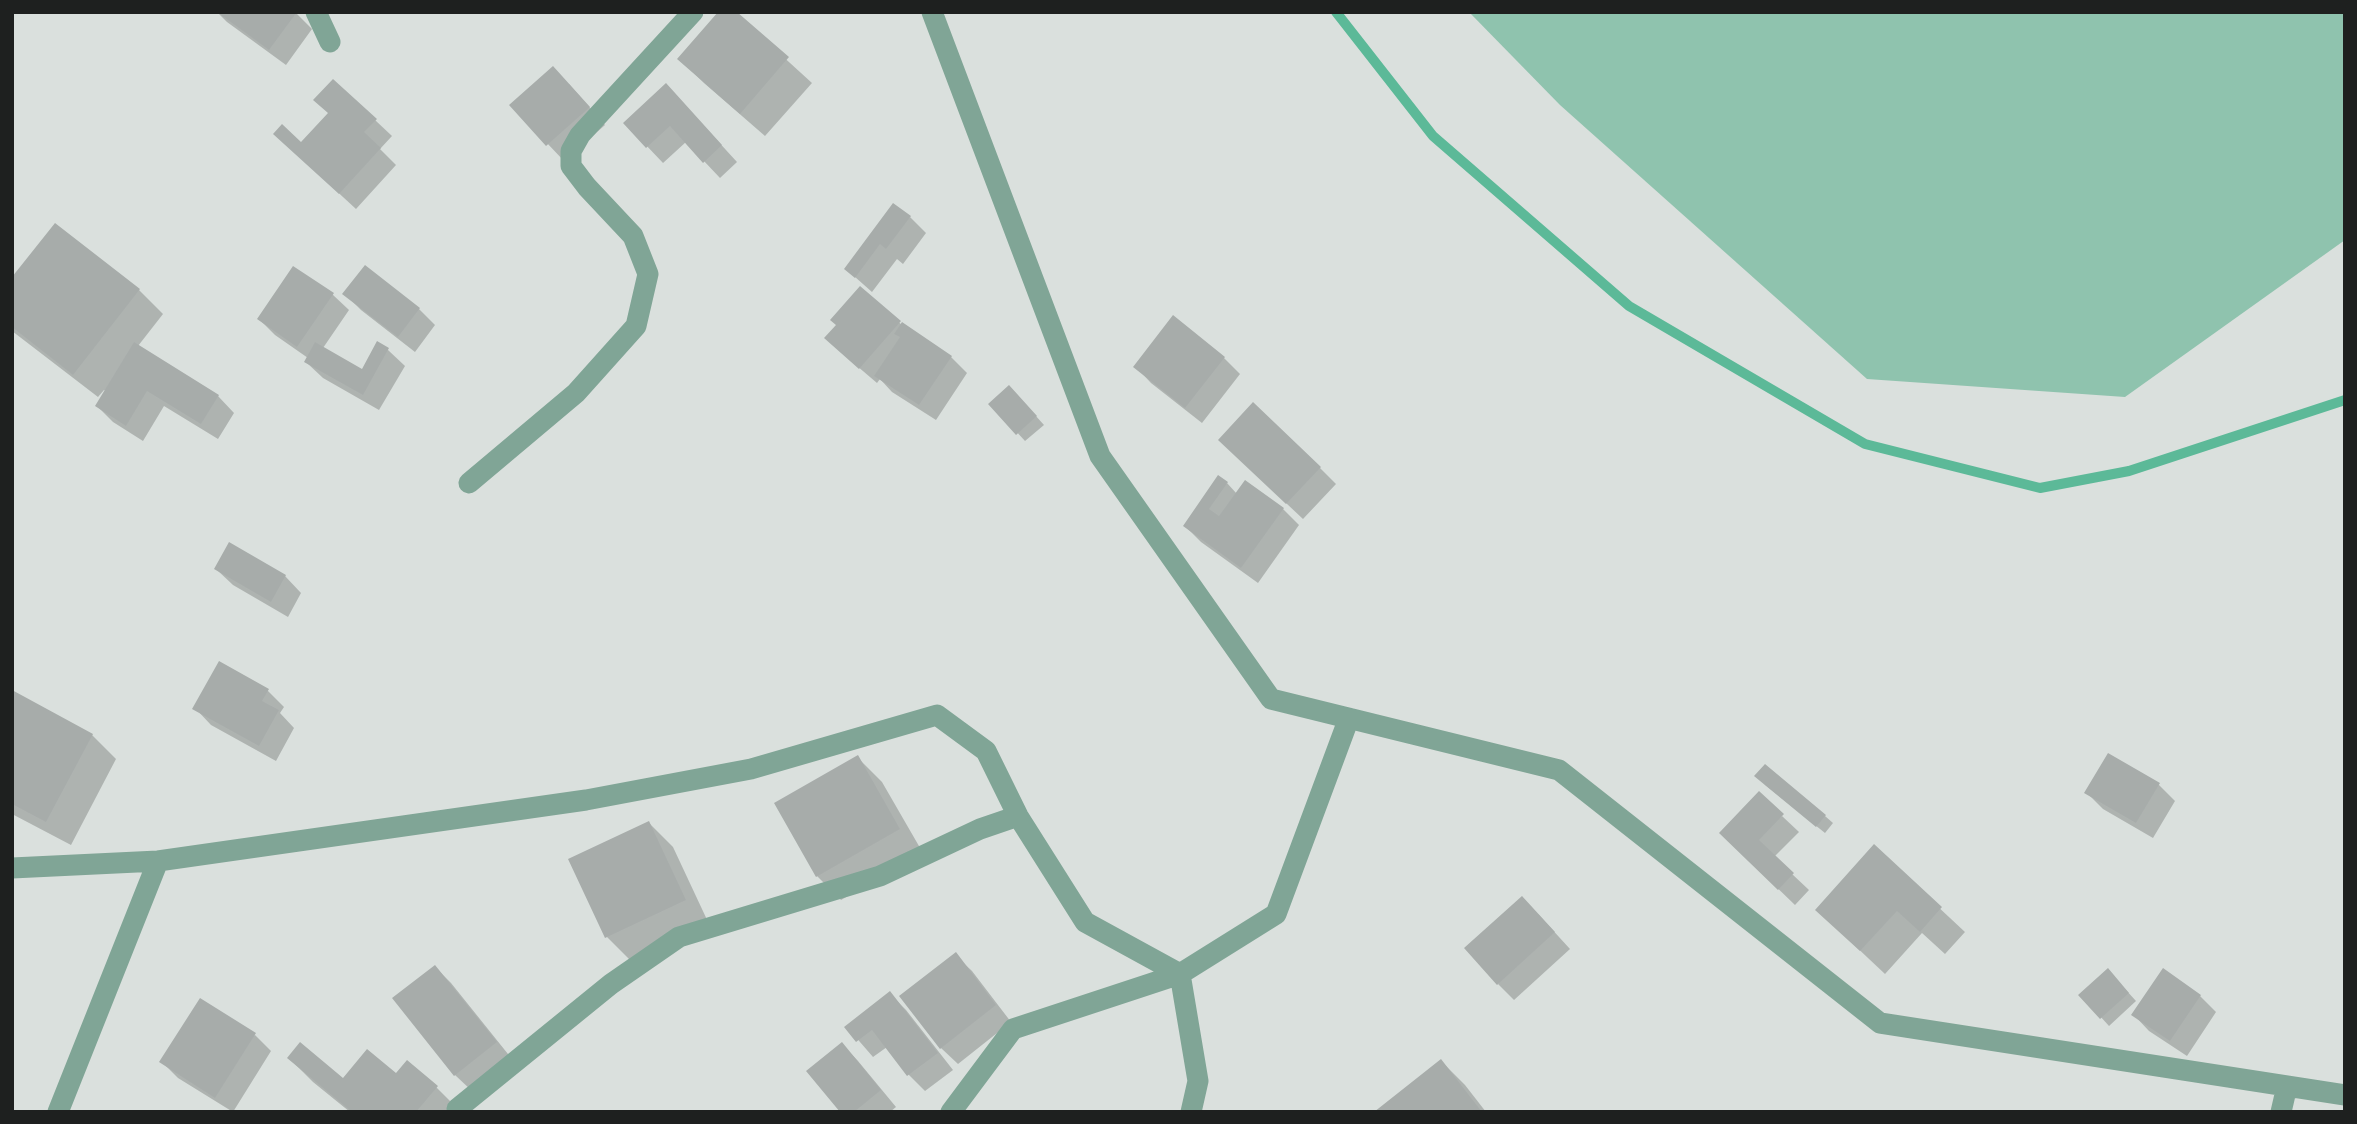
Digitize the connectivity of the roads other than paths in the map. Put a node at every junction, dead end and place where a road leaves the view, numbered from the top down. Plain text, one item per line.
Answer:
1 (316, 12) edge
2 (693, 12) edge
3 (932, 12) edge
4 (330, 43) dead end
5 (469, 483) dead end
6 (1349, 718) junction
7 (1018, 816) junction
8 (158, 861) junction
9 (12, 868) edge
10 (1180, 974) junction
11 (2287, 1086) junction
12 (2345, 1095) edge
13 (457, 1109) dead end
14 (58, 1112) edge
15 (951, 1112) edge
16 (1191, 1112) edge
17 (2281, 1112) edge

1 - 4 street
2 - 5 street
3 - 6 street
6 - 10 street
6 - 11 street
7 - 8 street
7 - 10 street
7 - 13 street
8 - 9 street
8 - 14 street
10 - 15 street
10 - 16 street
11 - 12 street
11 - 17 street

